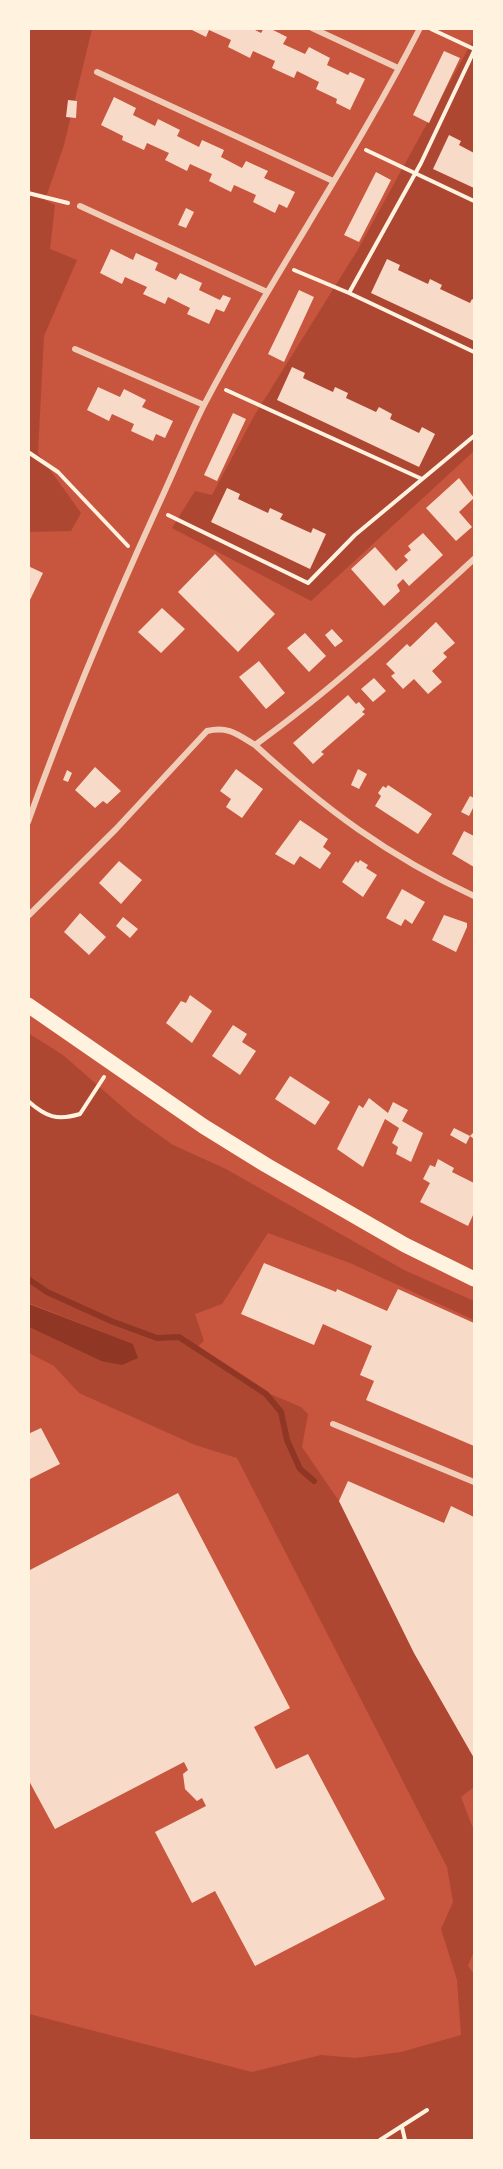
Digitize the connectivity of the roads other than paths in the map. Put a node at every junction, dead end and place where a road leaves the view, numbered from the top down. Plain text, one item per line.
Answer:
1 (312, 28) edge
2 (420, 28) edge
3 (398, 68) junction
4 (97, 72) dead end
5 (333, 181) junction
6 (80, 206) road end
7 (267, 292) junction
8 (75, 349) dead end
9 (204, 405) junction
10 (474, 558) edge
11 (255, 745) junction
12 (28, 822) edge
13 (474, 896) edge
14 (28, 916) edge
15 (28, 1005) edge
16 (474, 1277) edge
17 (333, 1424) dead end
18 (474, 1482) edge

1 - 3 street
2 - 3 street
3 - 5 street
4 - 5 street
5 - 7 street
6 - 7 street
7 - 9 street
8 - 9 street
9 - 12 street
10 - 11 street
11 - 13 street
11 - 14 street
15 - 16 main road
17 - 18 street

